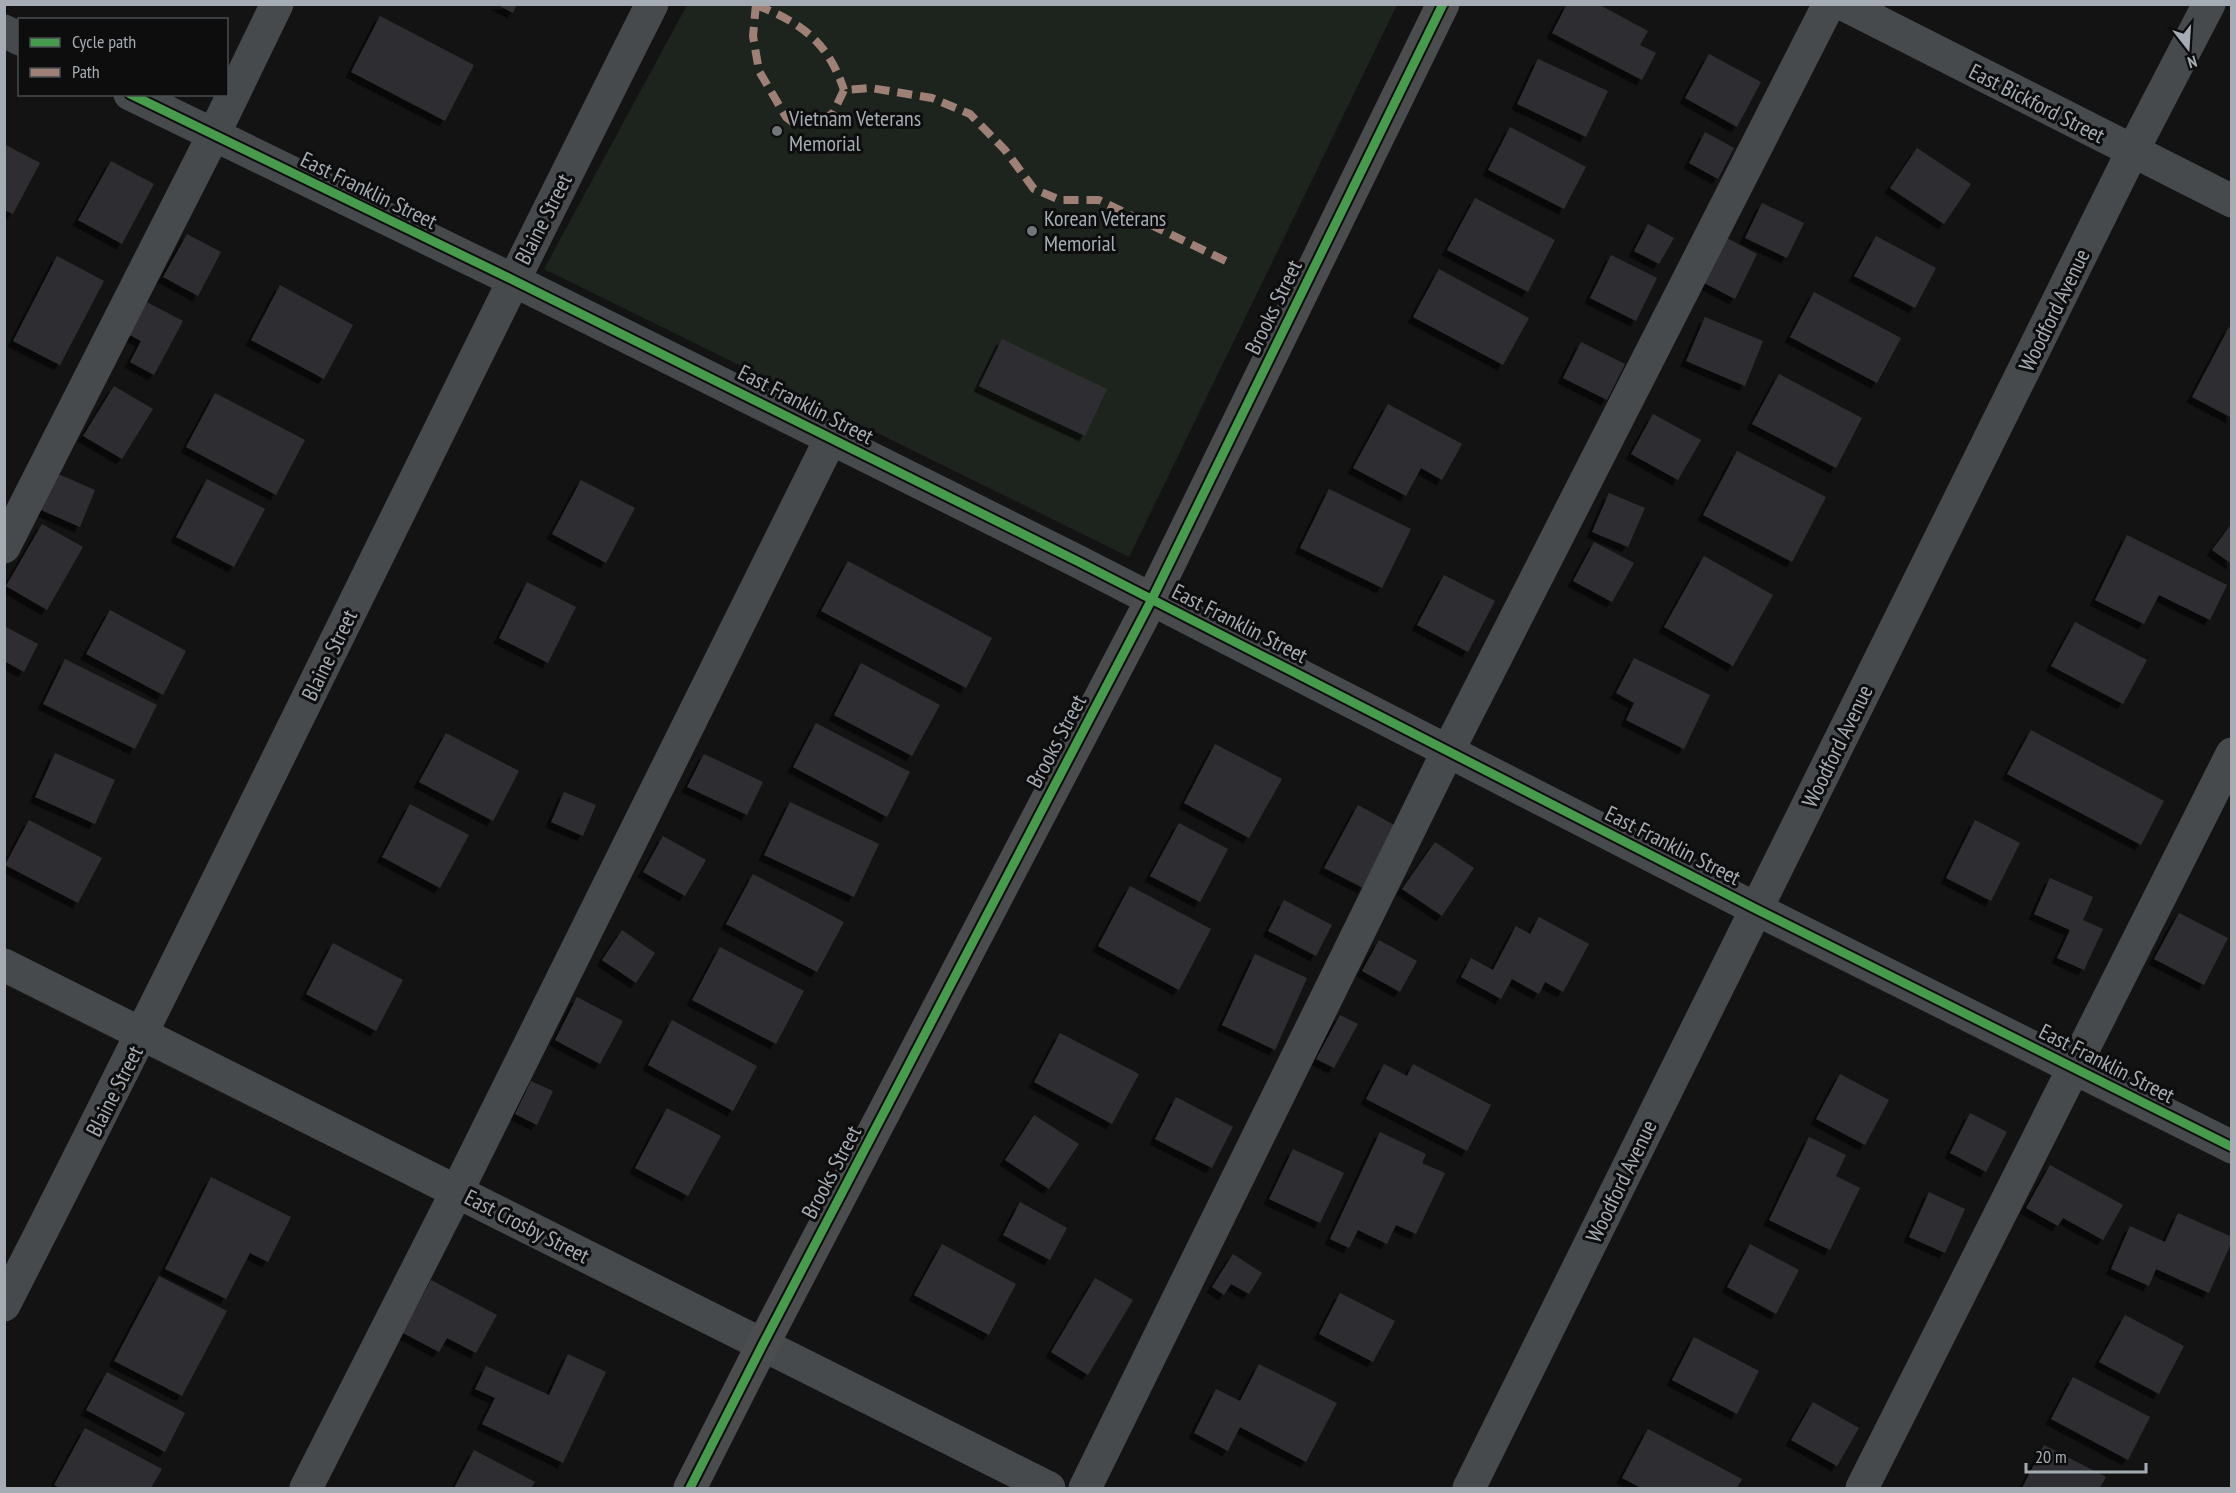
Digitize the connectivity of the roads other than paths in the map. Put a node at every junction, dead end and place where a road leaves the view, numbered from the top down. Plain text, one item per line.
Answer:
1 (277, 4) edge
2 (652, 4) edge
3 (1443, 4) edge
4 (1829, 4) edge
5 (1843, 4) edge
6 (2209, 4) edge
7 (4, 32) edge
8 (18, 38) edge
9 (134, 96) edge
10 (213, 136) junction
11 (2132, 152) junction
12 (2232, 201) edge
13 (513, 280) junction
14 (831, 438) junction
15 (4, 547) edge
16 (1152, 599) junction
17 (1448, 751) junction
18 (2232, 754) edge
19 (1756, 909) junction
20 (4, 965) edge
21 (143, 1035) junction
22 (2074, 1068) junction
23 (2232, 1147) edge
24 (457, 1191) junction
25 (4, 1305) edge
26 (763, 1344) junction
27 (306, 1488) edge
28 (690, 1488) edge
29 (1049, 1488) edge
30 (1085, 1488) edge
31 (1469, 1488) edge
32 (1862, 1488) edge

1 - 10 street
2 - 13 street, Blaine Street
3 - 16 highway, Brooks Street
4 - 17 street
5 - 11 street, East Bickford Street
6 - 11 street, Woodford Avenue
7 - 8 street
9 - 10 street, East Franklin Street
10 - 13 street, East Franklin Street
10 - 15 street
11 - 12 street, East Bickford Street
11 - 19 street, Woodford Avenue
13 - 14 street, East Franklin Street
13 - 21 street, Blaine Street
14 - 16 street, East Franklin Street
14 - 24 street
16 - 17 street, East Franklin Street
16 - 26 highway, Brooks Street
17 - 19 street, East Franklin Street
17 - 30 street
18 - 22 street
19 - 22 street, East Franklin Street
19 - 31 street, Woodford Avenue
20 - 21 street, East Crosby Street
21 - 24 street, East Crosby Street
21 - 25 street, Blaine Street
22 - 23 street, East Franklin Street
22 - 32 street
24 - 26 street, East Crosby Street
24 - 27 street
26 - 28 highway, Brooks Street
26 - 29 street, East Crosby Street

